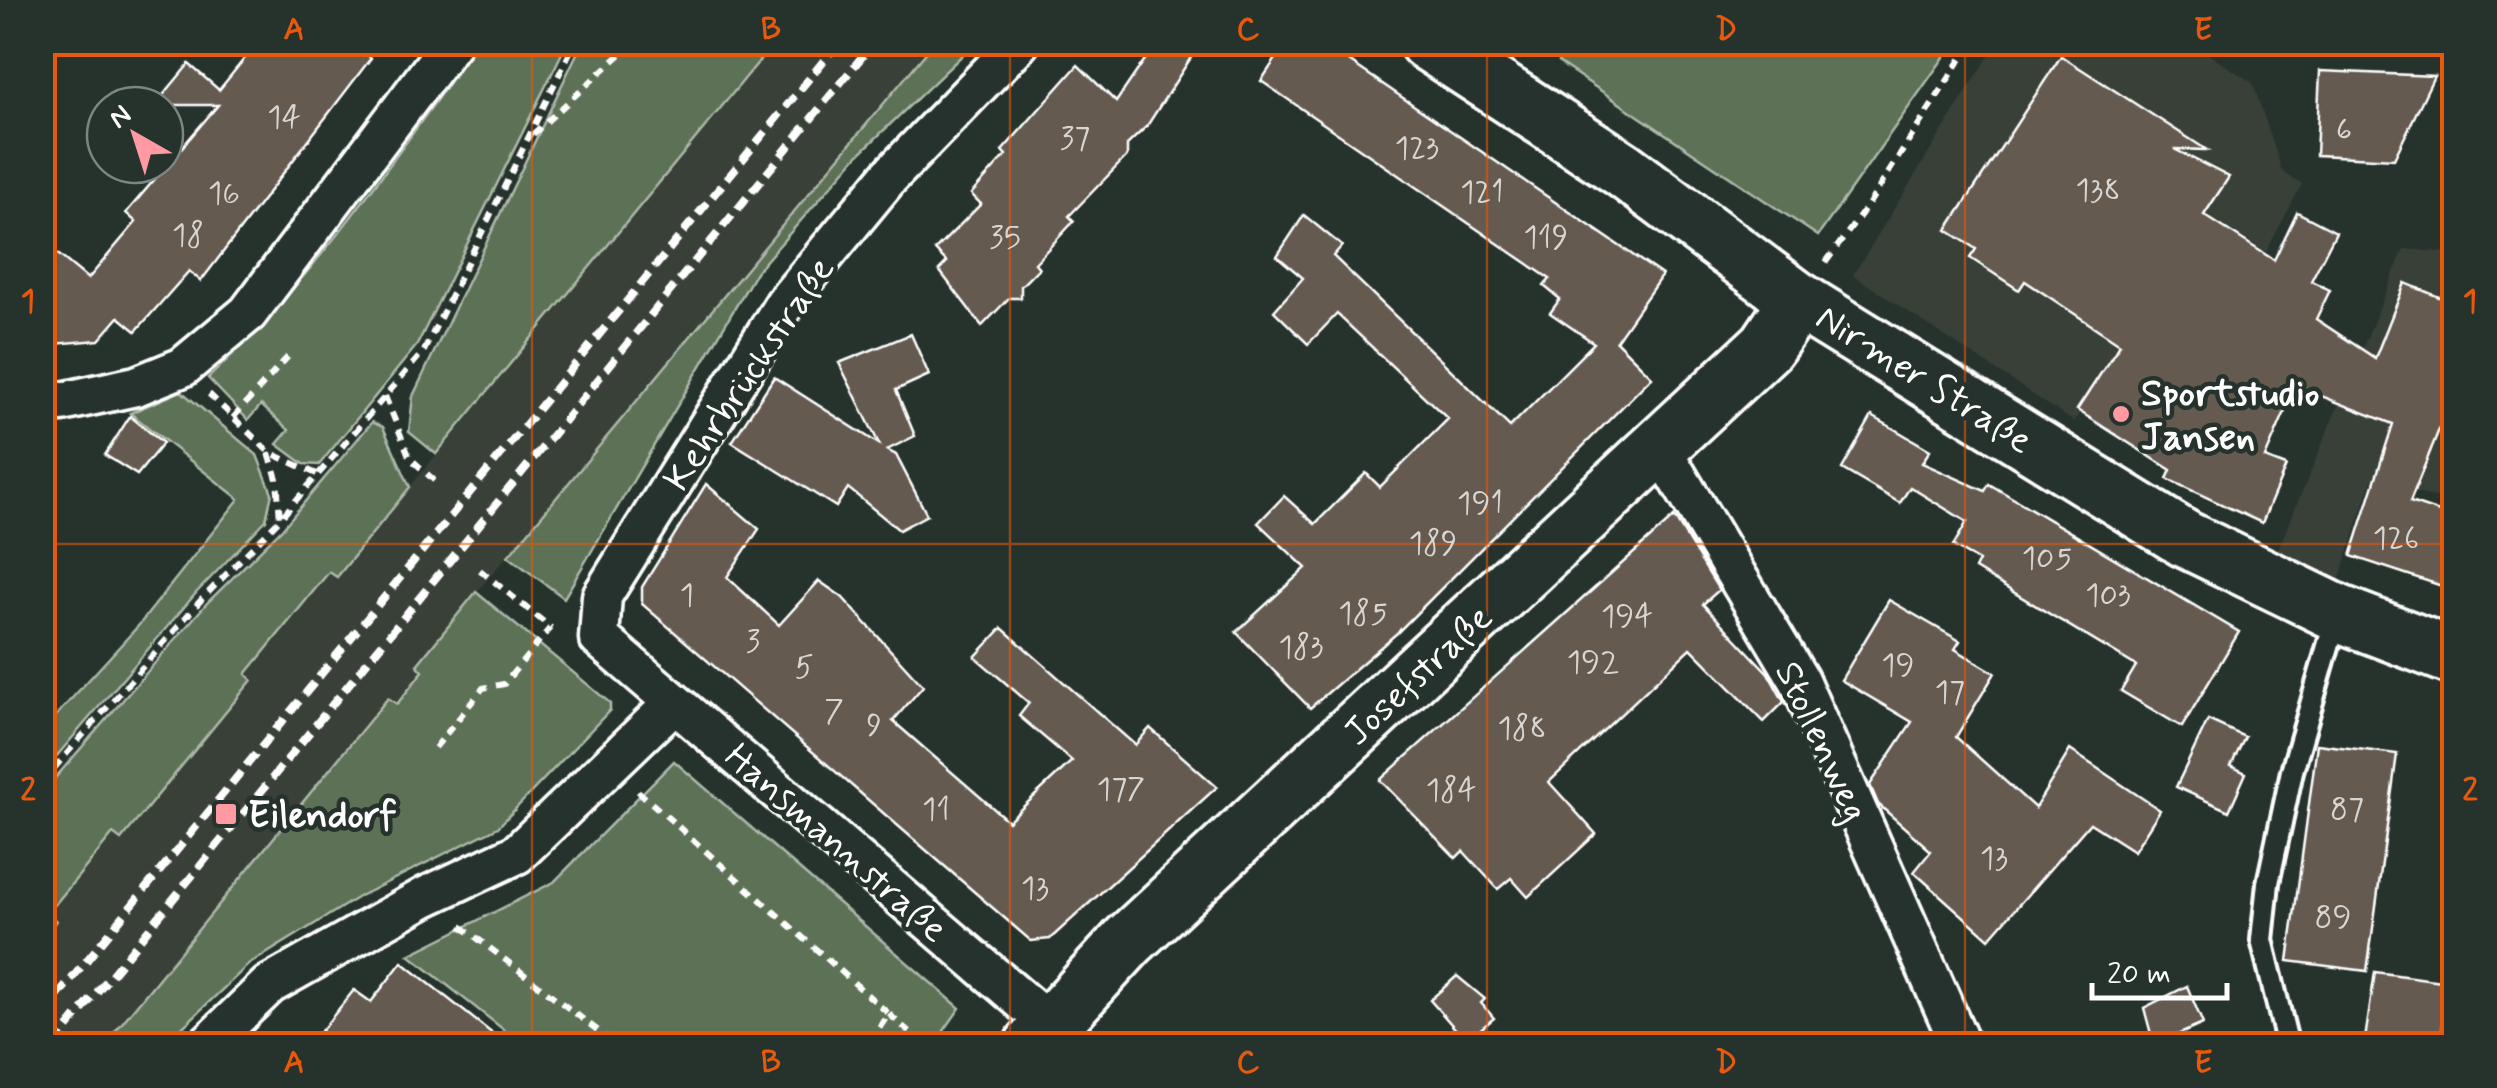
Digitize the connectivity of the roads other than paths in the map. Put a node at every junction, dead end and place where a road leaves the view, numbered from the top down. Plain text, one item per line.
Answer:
1 (452, 42) edge
2 (1020, 42) edge
3 (1427, 42) edge
4 (1798, 300) junction
5 (42, 400) edge
6 (1661, 449) junction
7 (2338, 613) junction
8 (599, 638) joint
9 (2454, 657) edge
10 (674, 703) junction
11 (1053, 1038) edge
12 (206, 1046) edge
13 (1961, 1046) edge
14 (2288, 1046) edge

1 - 5 street
2 - 8 street, Kehrbrückstraße
3 - 4 street, Nirmer Straße
4 - 6 street, Josefstraße
4 - 7 street, Nirmer Straße
6 - 11 street, Josefstraße
6 - 13 street, Stollenweg
7 - 9 street, Nirmer Straße
7 - 14 lane
8 - 10 street, Hansmannstraße
10 - 11 street, Hansmannstraße
10 - 12 street

